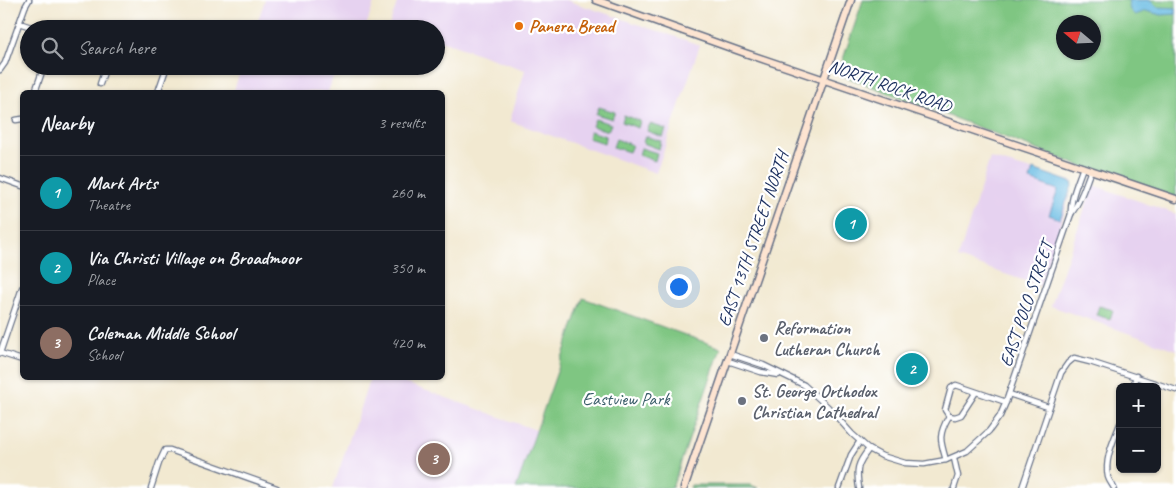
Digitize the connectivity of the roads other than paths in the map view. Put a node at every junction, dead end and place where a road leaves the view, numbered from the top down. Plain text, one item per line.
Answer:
1 (28, 0) edge
2 (596, 0) edge
3 (851, 0) edge
4 (20, 20) edge
5 (19, 23) edge
6 (0, 70) edge
7 (41, 75) edge
8 (103, 75) edge
9 (163, 75) edge
10 (824, 80) junction
11 (100, 84) dead end
12 (36, 90) edge
13 (159, 90) edge
14 (16, 120) dead end
15 (20, 120) edge
16 (1083, 167) junction
17 (1090, 170) junction
18 (0, 178) edge
19 (20, 185) edge
20 (1176, 199) edge
21 (1071, 214) junction
22 (20, 294) edge
23 (0, 353) edge
24 (730, 354) junction
25 (20, 359) edge
26 (728, 361) junction
27 (782, 375) junction
28 (1136, 376) junction
29 (1133, 383) edge
30 (1176, 390) edge
31 (976, 392) junction
32 (1009, 394) junction
33 (1006, 402) junction
34 (1048, 407) junction
35 (949, 416) junction
36 (1119, 428) edge
37 (860, 441) junction
38 (869, 448) junction
39 (954, 458) junction
40 (946, 460) junction
41 (263, 486) edge
42 (151, 488) edge
43 (276, 488) edge
44 (684, 488) edge
45 (839, 488) edge
46 (859, 488) edge
47 (954, 488) edge
48 (1022, 488) edge
49 (1114, 488) edge

1 - 4 street
2 - 10 main road, NORTH ROCK ROAD
3 - 10 main road, EAST 13TH STREET NORTH
5 - 6 street
7 - 12 street
8 - 11 street
9 - 13 street
10 - 16 main road, NORTH ROCK ROAD
10 - 24 main road, EAST 13TH STREET NORTH
14 - 15 street
16 - 17 main road, NORTH ROCK ROAD
16 - 21 street, EAST POLO STREET
17 - 20 main road, NORTH ROCK ROAD
17 - 21 street, EAST POLO STREET
18 - 19 street
21 - 32 street, EAST POLO STREET
22 - 23 street
23 - 25 street
24 - 26 main road, EAST 13TH STREET NORTH
24 - 27 street
26 - 27 street
26 - 44 main road, EAST 13TH STREET NORTH
27 - 37 street, EAST POLO STREET
28 - 29 street
28 - 30 street
28 - 34 street
31 - 33 street
31 - 35 street
31 - 35 street
32 - 33 street, EAST POLO STREET
32 - 34 street
33 - 39 street, EAST POLO STREET
34 - 48 street
35 - 40 street
36 - 49 street
37 - 38 street, EAST POLO STREET
37 - 45 street
38 - 40 street, EAST POLO STREET
38 - 46 street
39 - 40 street, EAST POLO STREET
39 - 47 street
41 - 42 street
41 - 43 street

